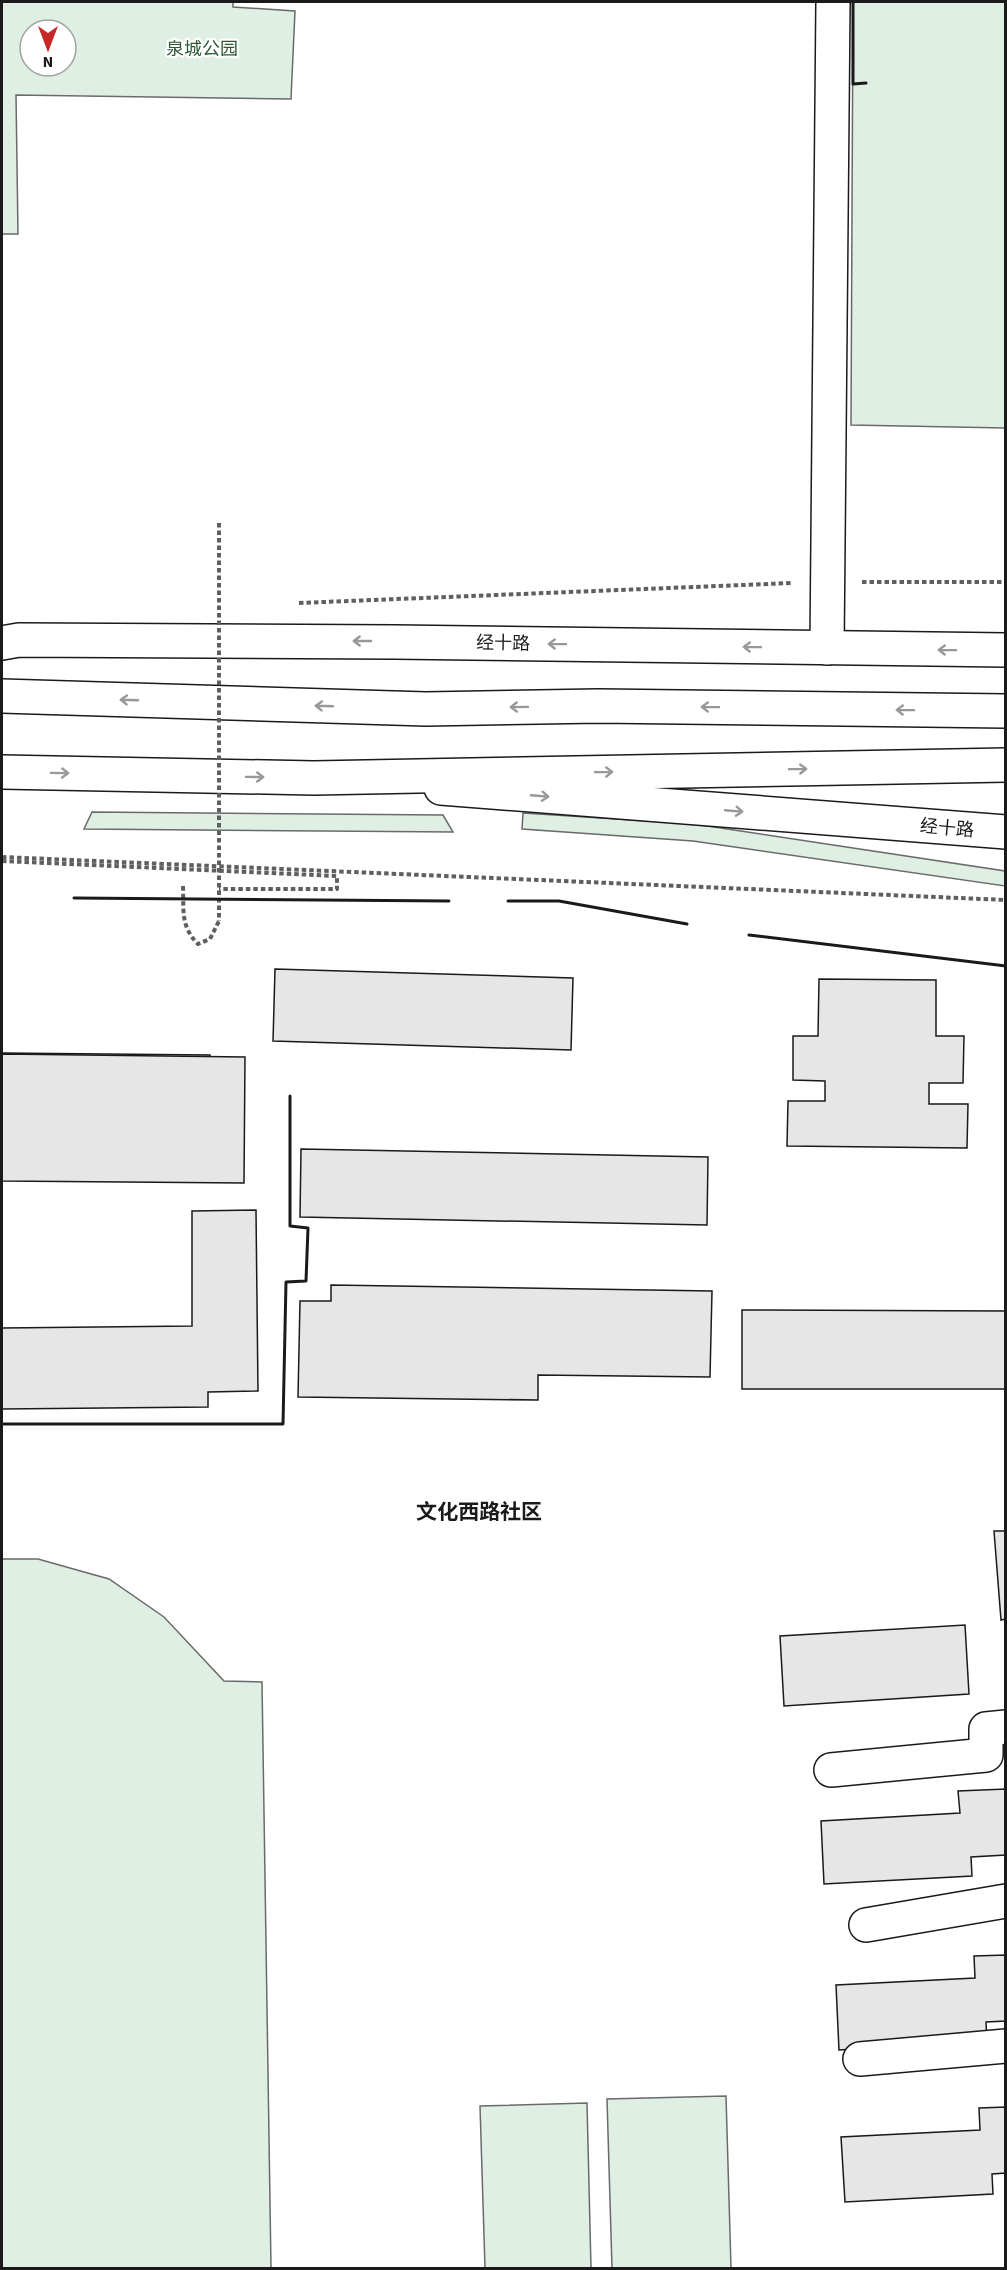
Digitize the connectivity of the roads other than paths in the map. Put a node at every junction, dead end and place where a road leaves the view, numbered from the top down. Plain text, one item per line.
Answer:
1 (833, 2) edge
2 (2, 643) edge
3 (827, 648) junction
4 (1005, 650) edge
5 (2, 696) edge
6 (1005, 711) edge
7 (1005, 765) edge
8 (2, 772) edge
9 (314, 778) junction
10 (1005, 832) edge
11 (1005, 1727) edge
12 (831, 1770) dead end
13 (1005, 1901) edge
14 (866, 1925) dead end
15 (1005, 2046) edge
16 (860, 2059) dead end

1 - 3 main road
3 -> 2 main road, 经十路
4 -> 3 main road, 经十路
6 -> 5 main road
9 -> 7 main road, 经十路
8 -> 9 main road, 经十路
9 -> 10 main road, 经十路
11 - 12 main road
13 - 14 main road
15 - 16 main road

